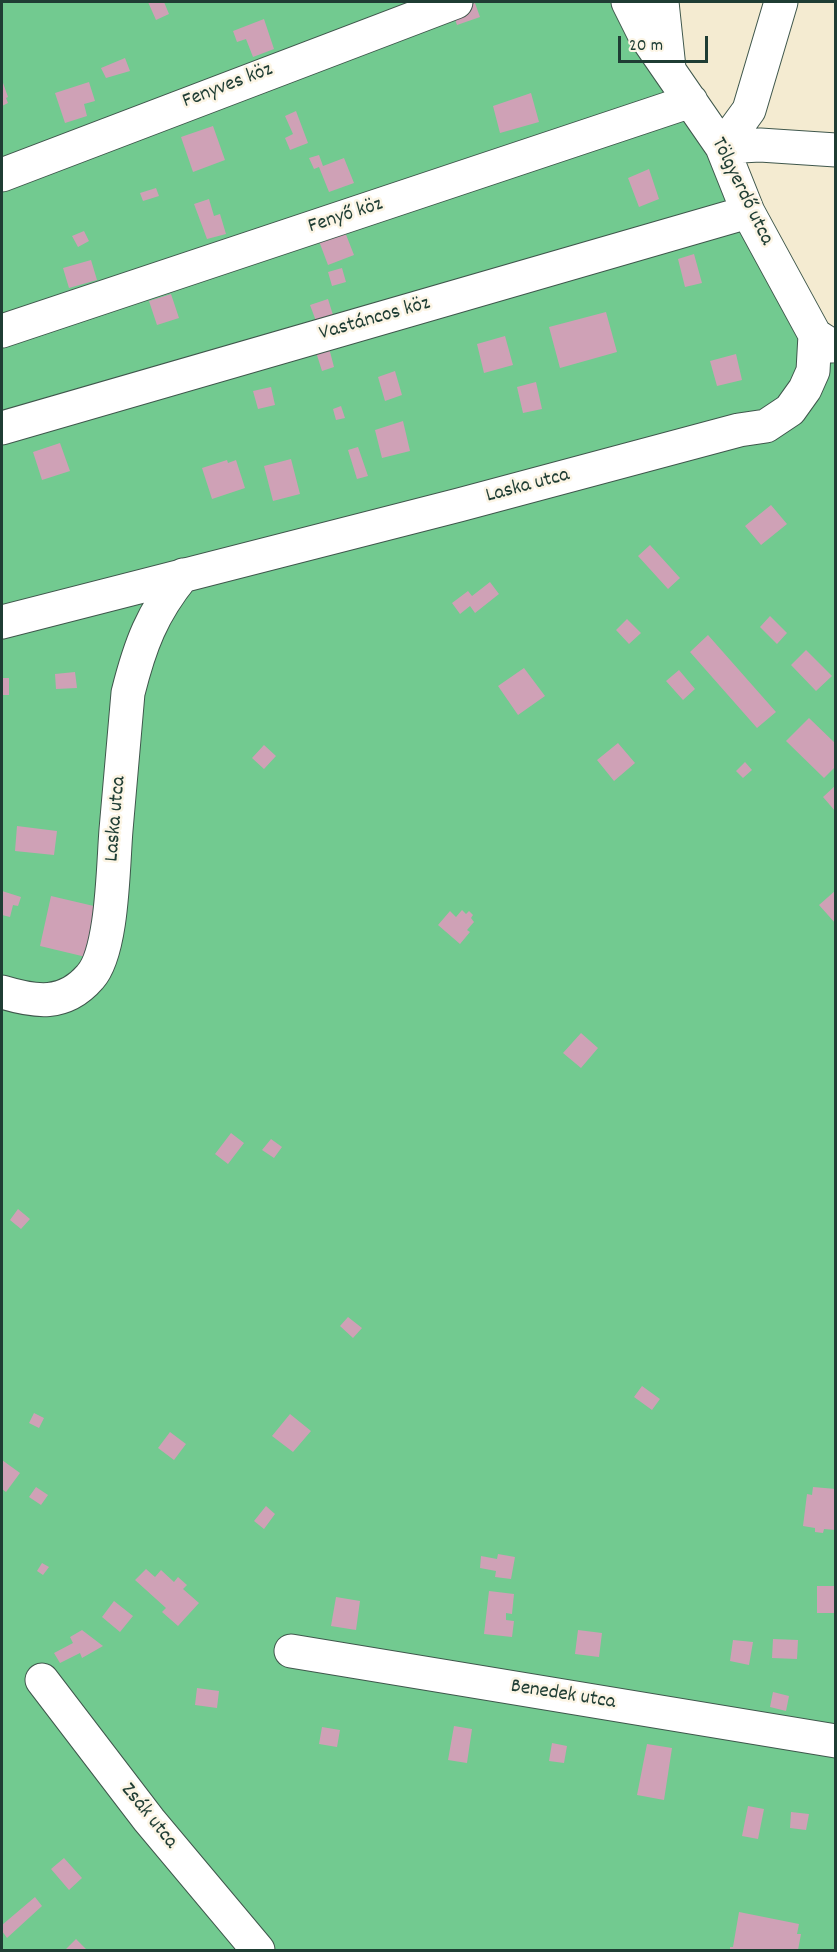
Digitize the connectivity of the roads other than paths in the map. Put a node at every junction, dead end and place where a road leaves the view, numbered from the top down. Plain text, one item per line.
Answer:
1 (456, 2) edge
2 (628, 2) edge
3 (662, 2) edge
4 (782, 2) edge
5 (669, 69) junction
6 (691, 101) junction
7 (722, 147) junction
8 (836, 150) edge
9 (2, 175) edge
10 (748, 212) junction
11 (2, 331) edge
12 (825, 342) edge
13 (2, 428) edge
14 (183, 574) junction
15 (2, 622) edge
16 (2, 992) edge
17 (291, 1652) dead end
18 (42, 1680) dead end
19 (836, 1741) edge
20 (258, 1950) edge

1 - 9 street, Fenyves köz
2 - 5 street, Tölgyerdő utca
3 - 5 street
4 - 7 street
5 - 6 street, Tölgyerdő utca
6 - 7 street, Tölgyerdő utca
6 - 11 street, Fenyő köz
7 - 8 street
7 - 10 street, Tölgyerdő utca
10 - 12 street, Tölgyerdő utca
10 - 13 street, Vastáncos köz
12 - 14 street, Laska utca
14 - 15 street, Laska utca
14 - 16 street, Laska utca
17 - 19 street, Benedek utca
18 - 20 street, Zsák utca

